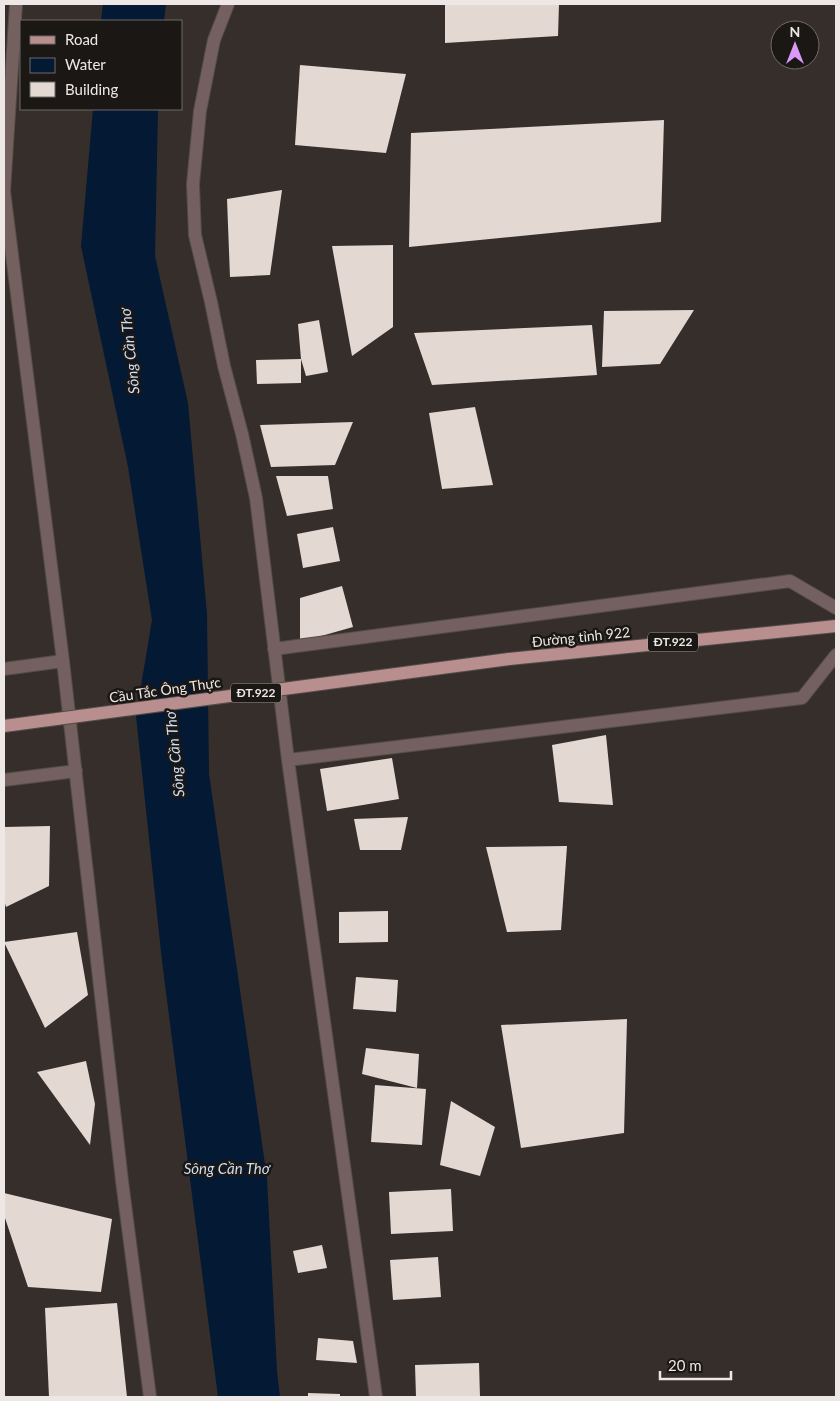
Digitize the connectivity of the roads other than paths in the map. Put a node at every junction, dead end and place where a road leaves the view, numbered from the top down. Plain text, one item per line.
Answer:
1 (16, 4) edge
2 (228, 4) edge
3 (836, 608) edge
4 (836, 626) edge
5 (274, 649) junction
6 (836, 655) edge
7 (509, 659) joint
8 (63, 661) junction
9 (4, 668) edge
10 (4, 726) edge
11 (288, 760) junction
12 (76, 771) junction
13 (4, 780) edge
14 (150, 1397) edge
15 (376, 1397) edge

1 - 8 street
2 - 5 street
3 - 5 street
4 - 7 main road, Đường tỉnh 922 / ĐT.922
5 - 11 street
6 - 11 street
7 - 10 main road, Cầu Tắc Ông Thực / ĐT.922, bridge
8 - 9 street
8 - 12 street
11 - 15 street
12 - 13 street
12 - 14 street

